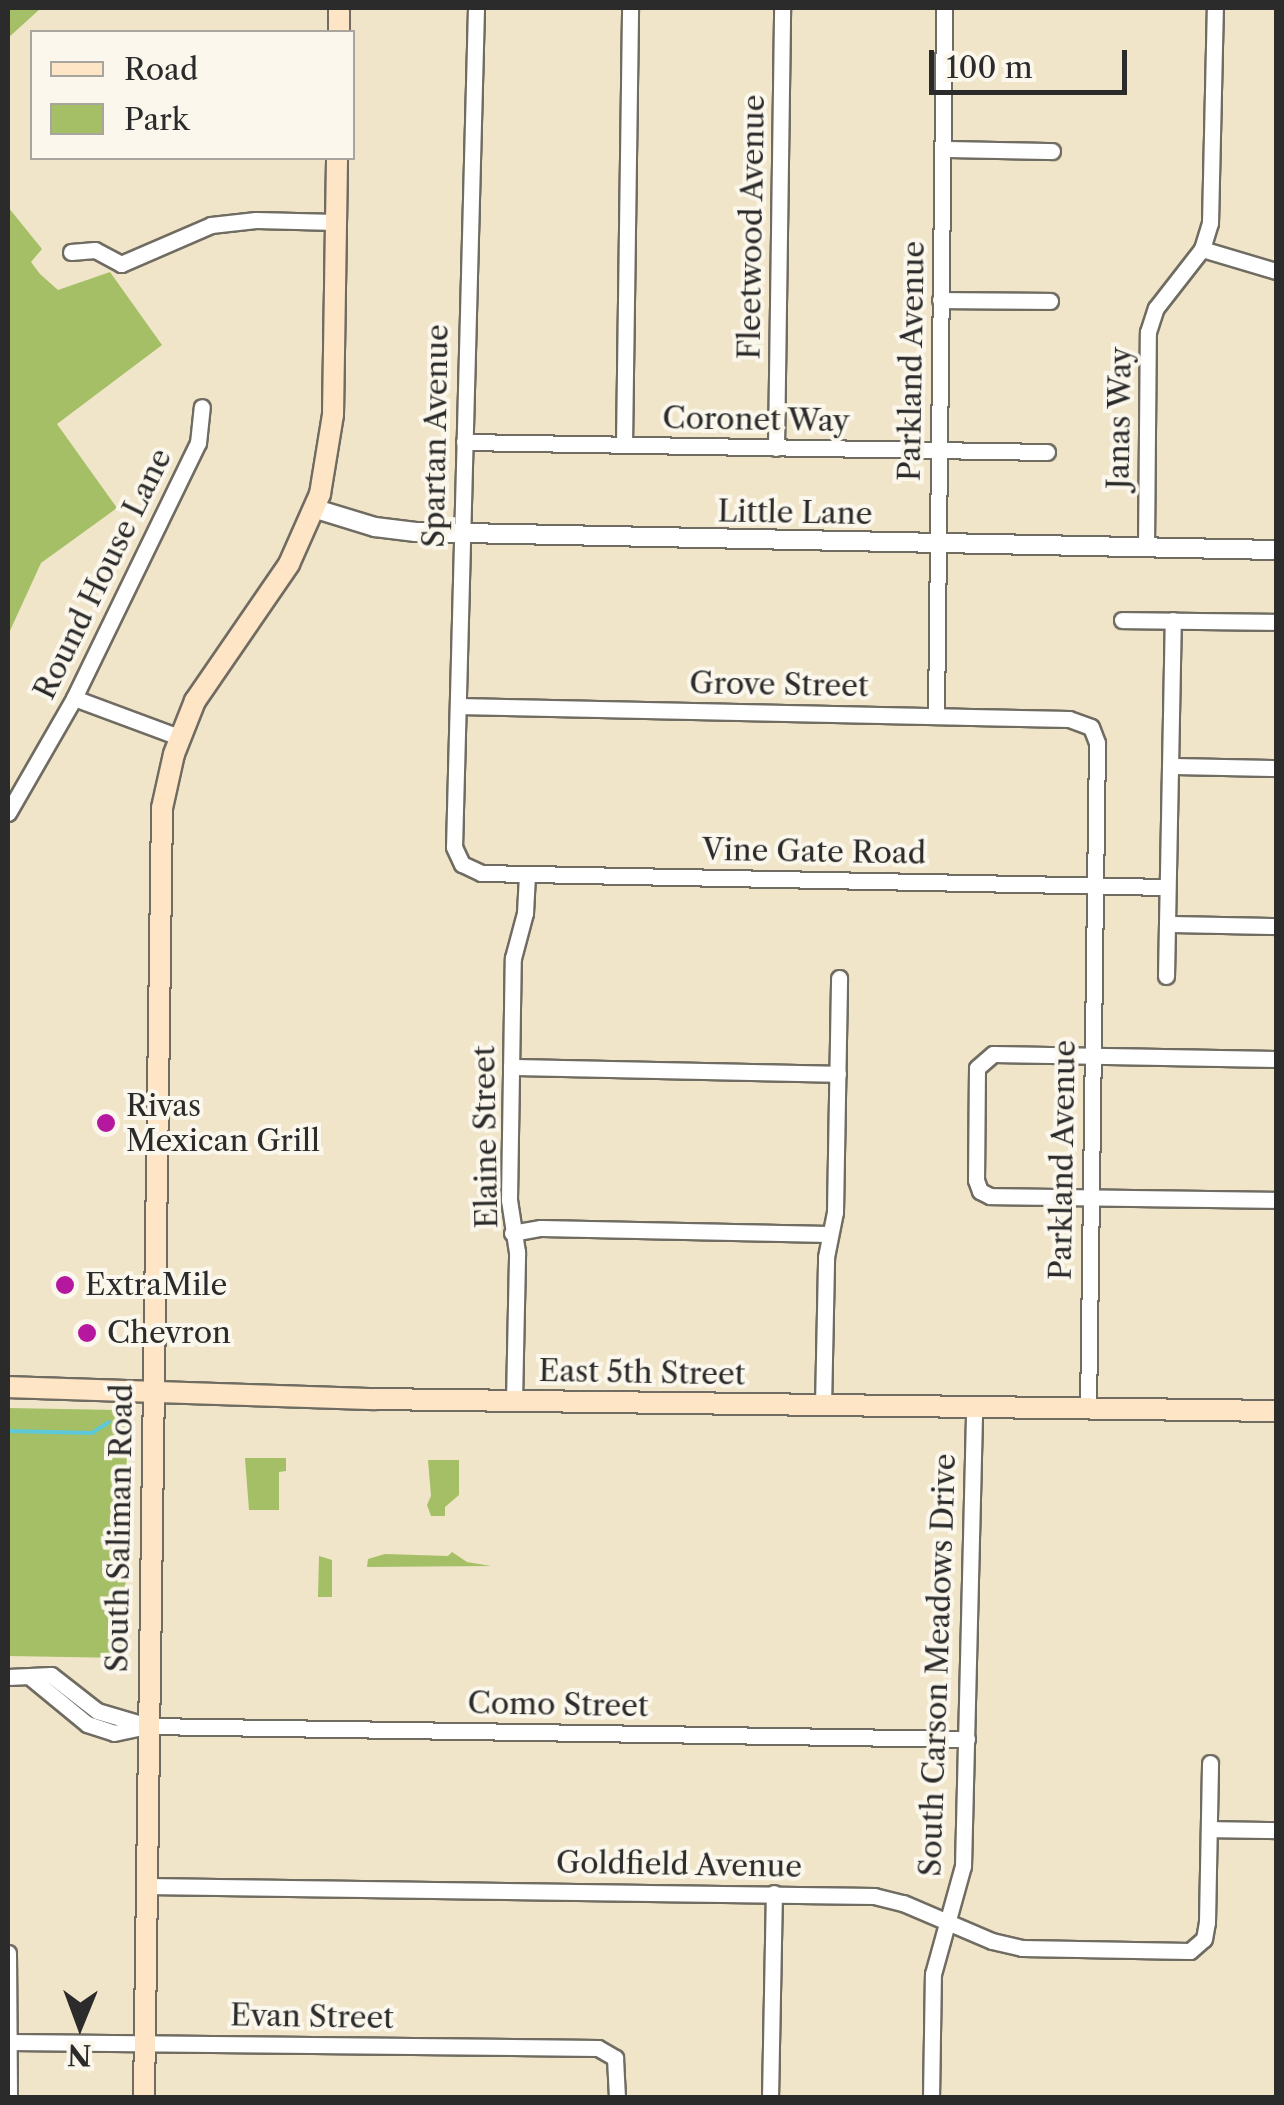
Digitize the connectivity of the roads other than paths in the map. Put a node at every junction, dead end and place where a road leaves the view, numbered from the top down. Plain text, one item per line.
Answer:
1 (476, 8) edge
2 (630, 8) edge
3 (782, 8) edge
4 (944, 8) edge
5 (1214, 8) edge
6 (943, 149) junction
7 (1052, 151) dead end
8 (337, 160) edge
9 (336, 222) junction
10 (1202, 249) junction
11 (71, 252) dead end
12 (1276, 270) edge
13 (940, 300) junction
14 (1050, 302) dead end
15 (202, 407) dead end
16 (464, 442) junction
17 (624, 444) junction
18 (776, 448) junction
19 (938, 450) junction
20 (1047, 452) dead end
21 (316, 509) junction
22 (462, 533) junction
23 (938, 543) junction
24 (1146, 547) junction
25 (1276, 550) edge
26 (1122, 620) dead end
27 (1173, 620) junction
28 (1276, 622) edge
29 (74, 698) junction
30 (458, 706) junction
31 (936, 716) junction
32 (1095, 732) joint
33 (179, 737) junction
34 (1170, 766) junction
35 (1276, 768) edge
36 (8, 813) edge
37 (462, 864) joint
38 (526, 874) junction
39 (1095, 886) junction
40 (1168, 887) junction
41 (1167, 924) junction
42 (1276, 926) edge
43 (1166, 976) dead end
44 (839, 978) dead end
45 (1092, 1056) junction
46 (1276, 1059) edge
47 (511, 1067) junction
48 (838, 1074) junction
49 (1090, 1197) junction
50 (1276, 1200) edge
51 (512, 1232) junction
52 (830, 1234) junction
53 (8, 1386) edge
54 (152, 1390) junction
55 (514, 1402) junction
56 (824, 1406) junction
57 (974, 1407) junction
58 (1088, 1409) junction
59 (1276, 1412) edge
60 (8, 1677) edge
61 (148, 1726) junction
62 (967, 1738) junction
63 (1210, 1764) dead end
64 (1208, 1828) junction
65 (1276, 1830) edge
66 (146, 1886) junction
67 (774, 1893) junction
68 (950, 1924) junction
69 (8, 1953) edge
70 (10, 2042) edge
71 (144, 2043) junction
72 (9, 2098) edge
73 (144, 2098) edge
74 (617, 2098) edge
75 (770, 2098) edge
76 (931, 2098) edge

1 - 16 street, Spartan Avenue
2 - 17 street
3 - 18 street, Fleetwood Avenue
4 - 6 street, Parkland Avenue
5 - 10 street, Janas Way
6 - 7 street
6 - 13 street, Parkland Avenue
8 - 9 main road, South Saliman Road
9 - 11 street
9 - 21 main road, South Saliman Road
10 - 12 street
10 - 24 street, Janas Way
13 - 14 street
13 - 19 street, Parkland Avenue
15 - 29 street, Round House Lane
16 - 17 street, Coronet Way
16 - 22 street, Spartan Avenue
17 - 18 street, Coronet Way
18 - 19 street, Coronet Way
19 - 20 street, Coronet Way
19 - 23 street, Parkland Avenue
21 - 22 street, Little Lane
21 - 33 main road, South Saliman Road
22 - 23 street, Little Lane
22 - 30 street, Spartan Avenue
23 - 24 street, Little Lane
23 - 31 street, Parkland Avenue
24 - 25 street, Little Lane
26 - 27 street
27 - 28 street
27 - 34 street
29 - 33 street
29 - 36 street, Round House Lane
30 - 31 street, Grove Street
30 - 37 street, Spartan Avenue
31 - 32 street, Grove Street
32 - 39 street, Parkland Avenue
33 - 54 main road, South Saliman Road
34 - 35 street
34 - 40 street
37 - 38 street, Vine Gate Road
38 - 39 street, Vine Gate Road
38 - 47 street, Elaine Street
39 - 40 street, Vine Gate Road
39 - 45 street, Parkland Avenue
40 - 41 street
41 - 42 street
41 - 43 street
44 - 48 street
45 - 46 street
45 - 49 street, Parkland Avenue
45 - 49 street
47 - 48 street
47 - 51 street, Elaine Street
48 - 52 street
49 - 50 street
49 - 58 street, Parkland Avenue
51 - 52 street
51 - 55 street, Elaine Street
52 - 56 street
53 - 54 main road, East 5th Street
54 - 55 main road, East 5th Street
54 - 61 main road, South Saliman Road
55 - 56 main road, East 5th Street
56 - 57 main road, East 5th Street
57 - 58 main road, East 5th Street
57 - 62 street, South Carson Meadows Drive
58 - 59 main road, East 5th Street
60 - 61 street, Como Street
61 - 62 street, Como Street
61 - 66 main road, South Saliman Road
62 - 68 street, South Carson Meadows Drive
63 - 64 street
64 - 65 street
64 - 68 street, Goldfield Avenue
66 - 67 street, Goldfield Avenue
66 - 71 main road, South Saliman Road
67 - 68 street, Goldfield Avenue
67 - 75 street
68 - 76 street, South Carson Meadows Drive
69 - 70 street
70 - 71 street, Evan Street
70 - 72 street
71 - 73 main road, South Saliman Road
71 - 74 street, Evan Street

